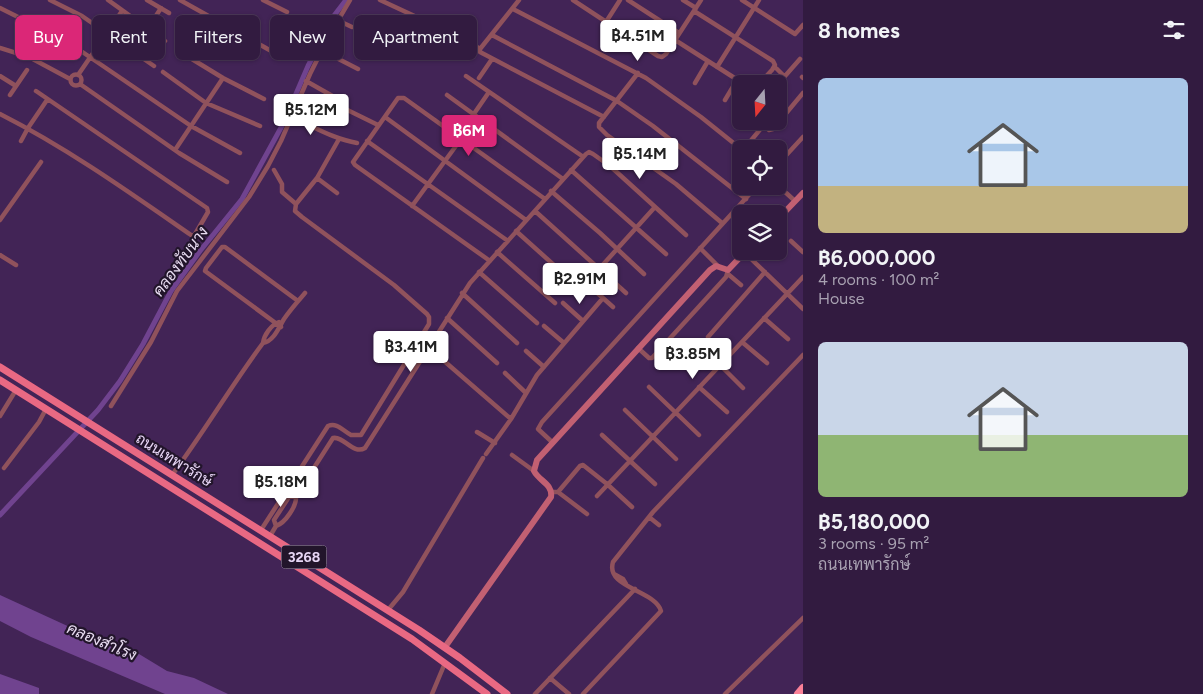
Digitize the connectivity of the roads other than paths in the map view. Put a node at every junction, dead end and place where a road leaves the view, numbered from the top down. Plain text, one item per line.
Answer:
1 (50, 0) edge
2 (108, 0) edge
3 (147, 0) edge
4 (180, 0) edge
5 (263, 0) edge
6 (350, 0) edge
7 (380, 0) edge
8 (573, 0) edge
9 (620, 0) edge
10 (628, 0) edge
11 (683, 0) edge
12 (701, 0) edge
13 (742, 0) edge
14 (759, 0) edge
15 (517, 1) edge
16 (273, 2) edge
17 (582, 2) edge
18 (0, 8) edge
19 (161, 8) junction
20 (513, 8) junction
21 (754, 8) junction
22 (695, 9) junction
23 (122, 11) junction
24 (287, 12) dead end
25 (169, 13) dead end
26 (119, 15) edge
27 (128, 15) edge
28 (156, 15) edge
29 (340, 15) edge
30 (15, 16) edge
31 (606, 22) junction
32 (92, 23) edge
33 (344, 23) edge
34 (803, 25) edge
35 (352, 27) dead end
36 (679, 33) junction
37 (492, 35) junction
38 (736, 37) junction
39 (675, 40) junction
40 (0, 48) edge
41 (480, 49) junction
42 (270, 50) edge
43 (82, 52) edge
44 (91, 57) junction
45 (800, 58) dead end
46 (492, 59) junction
47 (145, 60) edge
48 (193, 60) edge
49 (317, 60) edge
50 (341, 60) edge
51 (708, 61) junction
52 (154, 66) dead end
53 (717, 67) junction
54 (358, 69) dead end
55 (777, 69) dead end
56 (27, 70) dead end
57 (163, 72) dead end
58 (638, 73) junction
59 (78, 75) junction
60 (767, 75) edge
61 (783, 75) edge
62 (785, 75) edge
63 (0, 76) edge
64 (466, 76) dead end
65 (732, 76) edge
66 (223, 78) junction
67 (479, 78) dead end
68 (70, 79) junction
69 (306, 82) junction
70 (695, 83) dead end
71 (80, 84) junction
72 (16, 86) junction
73 (732, 89) edge
74 (36, 91) dead end
75 (489, 92) junction
76 (803, 94) edge
77 (10, 95) dead end
78 (447, 95) dead end
79 (336, 98) dead end
80 (264, 99) dead end
81 (325, 99) dead end
82 (47, 100) junction
83 (725, 100) dead end
84 (617, 101) junction
85 (206, 103) junction
86 (788, 112) edge
87 (473, 113) junction
88 (0, 115) edge
89 (385, 117) junction
90 (604, 117) junction
91 (291, 118) junction
92 (378, 125) junction
93 (190, 126) junction
94 (260, 126) dead end
95 (28, 128) junction
96 (760, 130) edge
97 (803, 137) edge
98 (459, 138) junction
99 (339, 139) junction
100 (732, 140) edge
101 (751, 140) edge
102 (21, 141) dead end
103 (367, 141) junction
104 (357, 143) dead end
105 (174, 150) junction
106 (240, 153) dead end
107 (787, 154) edge
108 (582, 156) junction
109 (445, 161) junction
110 (42, 162) dead end
111 (274, 170) dead end
112 (571, 170) junction
113 (317, 178) junction
114 (563, 178) junction
115 (227, 182) dead end
116 (428, 184) junction
117 (552, 191) junction
118 (337, 193) dead end
119 (803, 193) edge
120 (787, 194) edge
121 (749, 195) edge
122 (545, 199) junction
123 (746, 199) junction
124 (795, 201) junction
125 (296, 204) junction
126 (412, 206) junction
127 (655, 207) junction
128 (787, 210) edge
129 (535, 211) junction
130 (0, 220) edge
131 (526, 220) junction
132 (722, 223) junction
133 (636, 228) junction
134 (516, 231) junction
135 (686, 236) dead end
136 (508, 241) junction
137 (791, 241) dead end
138 (700, 248) junction
139 (617, 249) junction
140 (497, 252) junction
141 (803, 252) edge
142 (0, 254) edge
143 (666, 254) dead end
144 (490, 260) junction
145 (739, 260) edge
146 (754, 260) edge
147 (16, 265) dead end
148 (718, 266) junction
149 (599, 269) junction
150 (479, 272) junction
151 (728, 272) junction
152 (765, 272) junction
153 (644, 274) dead end
154 (803, 277) edge
155 (584, 281) dead end
156 (574, 283) dead end
157 (741, 285) dead end
158 (305, 293) dead end
159 (626, 293) dead end
160 (788, 293) junction
161 (462, 294) junction
162 (604, 298) junction
163 (298, 301) junction
164 (555, 303) dead end
165 (563, 303) dead end
166 (613, 307) dead end
167 (803, 309) edge
168 (447, 318) junction
169 (764, 318) junction
170 (282, 321) junction
171 (583, 321) junction
172 (276, 323) junction
173 (537, 323) dead end
174 (544, 326) dead end
175 (281, 327) junction
176 (708, 337) dead end
177 (788, 339) dead end
178 (742, 342) junction
179 (263, 343) junction
180 (517, 343) dead end
181 (564, 343) junction
182 (428, 347) junction
183 (638, 348) junction
184 (526, 351) dead end
185 (803, 355) edge
186 (497, 363) dead end
187 (766, 364) dead end
188 (720, 365) junction
189 (0, 367) edge
190 (544, 367) junction
191 (505, 373) dead end
192 (0, 380) edge
193 (699, 387) junction
194 (649, 388) dead end
195 (743, 388) dead end
196 (16, 390) junction
197 (526, 393) junction
198 (111, 406) dead end
199 (46, 408) junction
200 (625, 410) dead end
201 (675, 412) junction
202 (727, 412) dead end
203 (0, 416) edge
204 (512, 419) junction
205 (477, 432) dead end
206 (602, 435) dead end
207 (699, 435) dead end
208 (653, 437) junction
209 (552, 442) junction
210 (495, 443) junction
211 (512, 455) dead end
212 (676, 459) dead end
213 (630, 460) junction
214 (4, 468) dead end
215 (534, 471) junction
216 (172, 475) junction
217 (607, 484) junction
218 (655, 484) dead end
219 (555, 492) junction
220 (296, 496) junction
221 (598, 496) dead end
222 (632, 507) dead end
223 (587, 514) dead end
224 (649, 517) junction
225 (659, 525) dead end
226 (276, 526) junction
227 (261, 530) junction
228 (270, 536) junction
229 (321, 567) junction
230 (314, 578) junction
231 (635, 589) junction
232 (388, 610) junction
233 (803, 618) edge
234 (445, 647) junction
235 (445, 663) junction
236 (550, 678) junction
237 (803, 688) edge
238 (432, 694) edge
239 (486, 694) edge
240 (507, 694) edge
241 (535, 694) edge
242 (569, 694) edge
243 (583, 694) edge
244 (725, 694) edge
245 (798, 694) edge

1 - 32 street
2 - 23 street
3 - 19 street
4 - 42 street
5 - 16 street
6 - 29 street
7 - 41 street
8 - 17 street
9 - 31 street
10 - 36 street
11 - 22 street
12 - 22 street
13 - 21 street
14 - 21 street
15 - 20 street
16 - 24 street
17 - 31 street
18 - 30 street
19 - 25 street
19 - 28 street
20 - 37 street
20 - 58 street
21 - 34 street
21 - 38 street
22 - 36 street
22 - 38 street
23 - 26 street
23 - 27 street
31 - 39 street
33 - 35 street
36 - 39 street
37 - 41 street
37 - 84 street
38 - 53 street
38 - 60 street
39 - 51 street
40 - 68 street
41 - 46 street
43 - 44 street
44 - 59 street
44 - 93 street
45 - 62 street
46 - 67 street
46 - 90 street
47 - 52 street
48 - 66 street
49 - 69 street
50 - 54 street
51 - 53 street
51 - 70 street
53 - 65 street
55 - 61 street
56 - 72 street
57 - 85 street
58 - 84 street
58 - 100 street
59 - 68 street
59 - 71 street
63 - 72 street
64 - 75 street
66 - 80 street
66 - 85 street
68 - 71 street
69 - 79 street
69 - 91 street
71 - 105 street
72 - 77 street
73 - 83 street
74 - 82 street
75 - 87 street
75 - 108 street
76 - 86 street
78 - 87 street
81 - 92 street
82 - 95 street
82 - 95 street
84 - 90 street
84 - 123 street
85 - 93 street
85 - 94 street
87 - 98 street
87 - 114 street
88 - 95 street
89 - 92 street
89 - 98 street
89 - 109 street
90 - 132 street
91 - 99 street
91 - 198 street
92 - 103 street
93 - 105 street
93 - 106 street
95 - 102 street
96 - 101 street
97 - 107 street
98 - 109 street
98 - 122 street
99 - 104 street
99 - 113 street
103 - 116 street
103 - 126 street
105 - 115 street
108 - 112 street
108 - 127 street
109 - 116 street
109 - 131 street
110 - 130 street
111 - 125 street
112 - 114 street
112 - 133 street
113 - 118 street
113 - 125 street
114 - 117 street
116 - 126 street
116 - 136 street
117 - 122 street
117 - 139 street
119 - 124 street
120 - 124 street
121 - 123 street
122 - 129 street
123 - 132 street
124 - 128 street
125 - 227 street
126 - 144 street
127 - 133 street
127 - 135 street
129 - 131 street
129 - 149 street
131 - 134 street
132 - 138 street
133 - 139 street
133 - 143 street
134 - 136 street
134 - 156 street
136 - 140 street
137 - 141 street
138 - 148 street
138 - 209 street
139 - 149 street
139 - 153 street
140 - 144 street
140 - 164 street
142 - 147 street
144 - 150 street
145 - 151 street
146 - 152 street
148 - 151 street
148 - 183 street
149 - 159 street
150 - 161 street
150 - 173 street
151 - 157 street
151 - 183 street
152 - 160 street
152 - 176 street
154 - 160 street
155 - 162 street
158 - 163 street
160 - 167 street
160 - 169 street
161 - 168 street
161 - 180 street
162 - 166 street
162 - 171 street
163 - 170 street
163 - 172 street
165 - 171 street
168 - 182 street
168 - 186 street
169 - 177 street
169 - 178 street
170 - 172 street
170 - 175 street
171 - 181 street
172 - 175 street
172 - 179 street
174 - 181 street
175 - 179 street
178 - 187 street
178 - 188 street
179 - 216 street
181 - 190 street
182 - 204 street
182 - 220 street
183 - 209 street
184 - 190 street
185 - 224 street
188 - 193 street
188 - 195 street
189 - 216 main road, ถนนเทพารักษ์ / 3268
190 - 197 street
191 - 197 street
192 - 196 main road, ถนนเทพารักษ์ / 3268
193 - 201 street
193 - 202 street
194 - 201 street
196 - 199 main road, ถนนเทพารักษ์ / 3268
196 - 203 street
197 - 204 street
199 - 214 street
199 - 230 main road, ถนนเทพารักษ์ / 3268
200 - 208 street
201 - 207 street
201 - 208 street
204 - 210 street
205 - 210 street
206 - 213 street
208 - 212 street
208 - 213 street
209 - 215 street
210 - 232 street
211 - 215 street
213 - 217 street
213 - 218 street
215 - 219 street
216 - 227 main road, ถนนเทพารักษ์ / 3268
217 - 219 street
217 - 221 street
217 - 222 street
219 - 223 street
219 - 234 street
220 - 226 street
220 - 226 street
224 - 225 street
224 - 231 street
226 - 228 street
227 - 228 main road, ถนนเทพารักษ์ / 3268
228 - 229 main road, ถนนเทพารักษ์ / 3268
229 - 230 street
229 - 232 main road, ถนนเทพารักษ์ / 3268
230 - 235 main road, ถนนเทพารักษ์ / 3268
231 - 236 street
231 - 243 street
232 - 234 main road, ถนนเทพารักษ์ / 3268
233 - 244 street
234 - 240 main road, ถนนเทพารักษ์ / 3268
235 - 238 street
235 - 239 main road, ถนนเทพารักษ์ / 3268
236 - 241 street
236 - 242 street
237 - 245 highway

